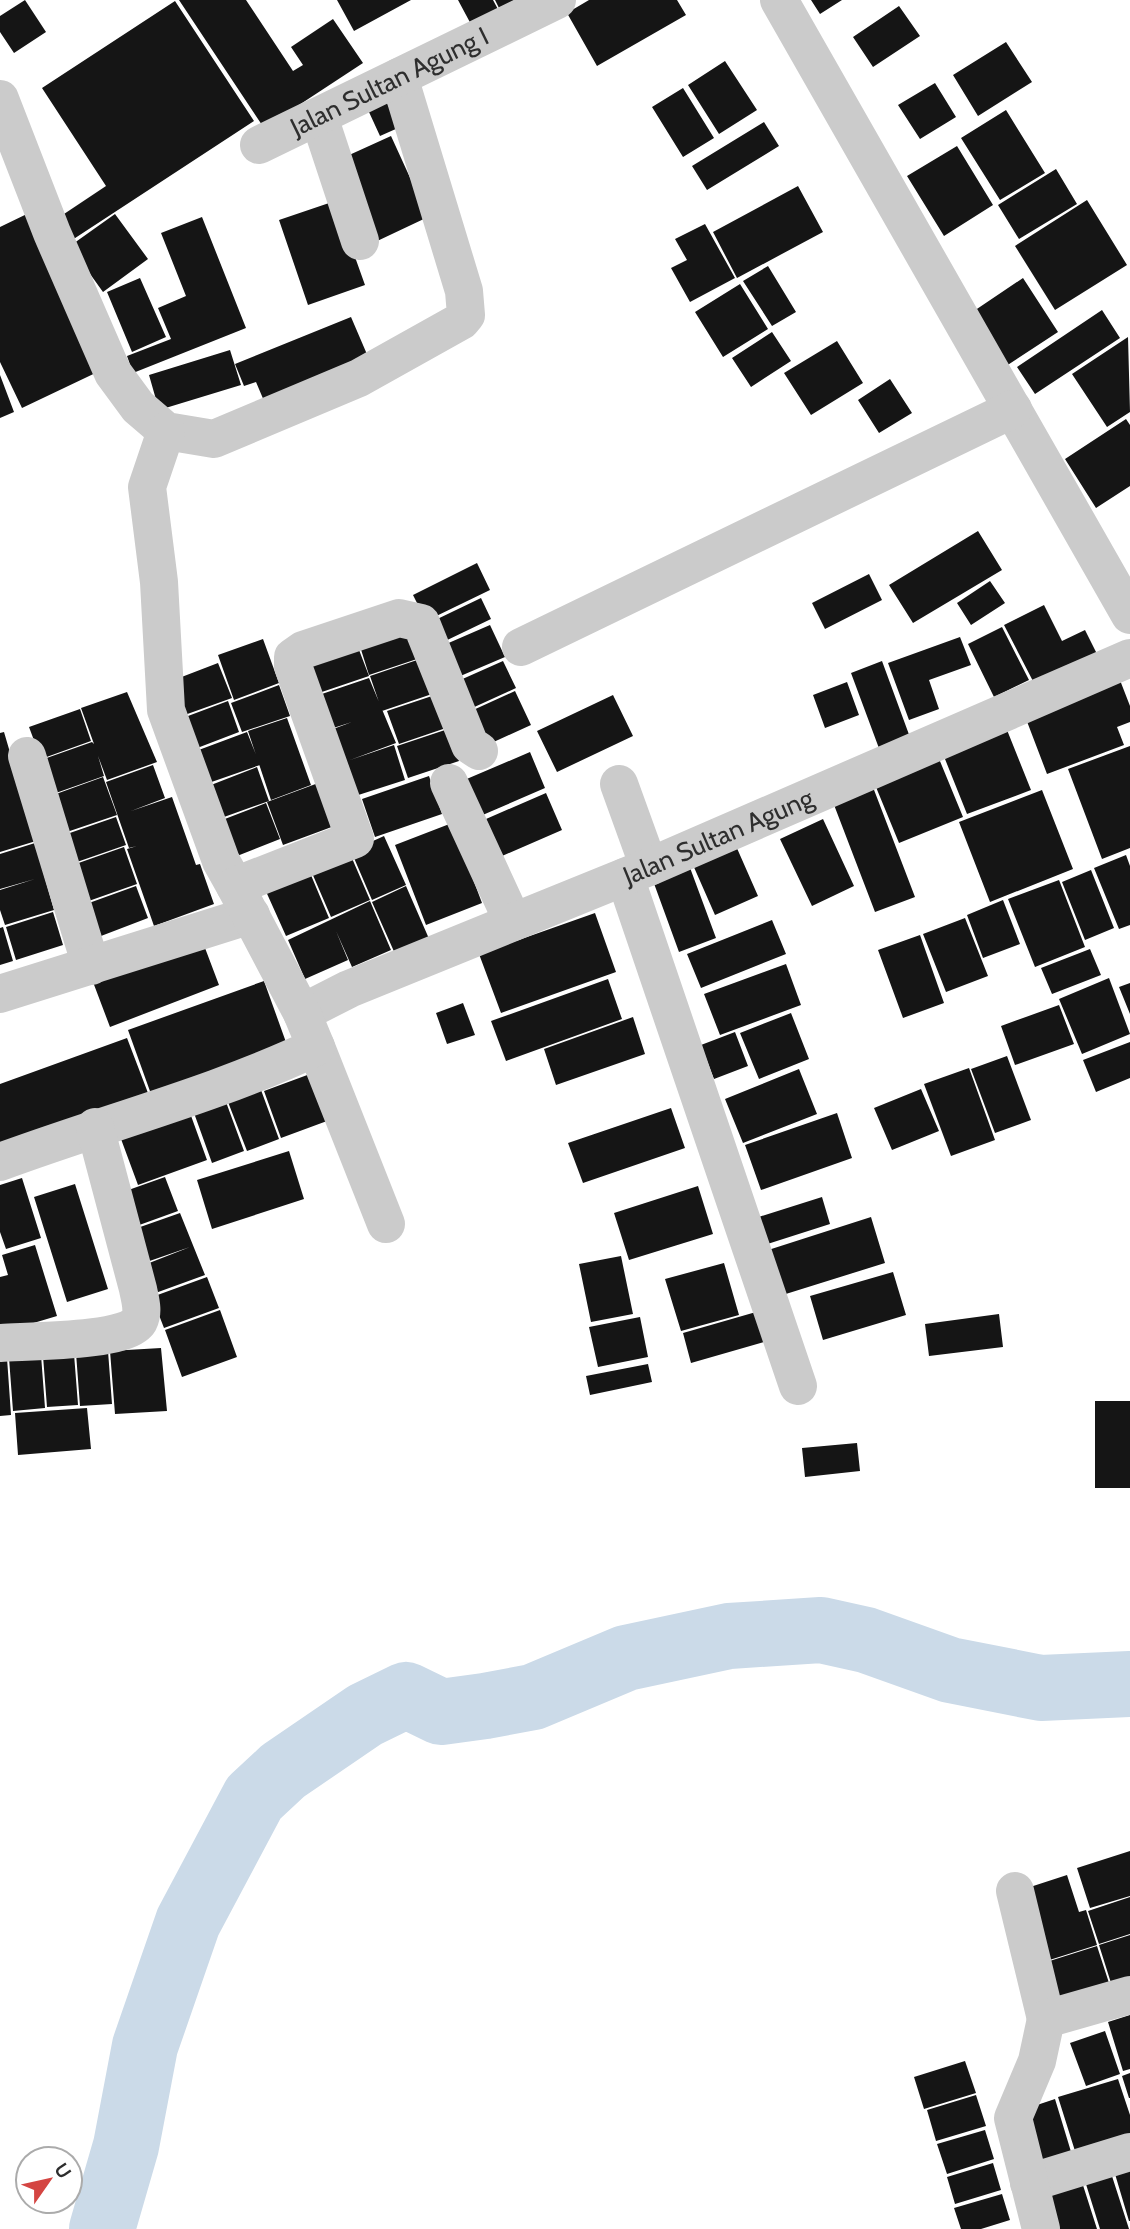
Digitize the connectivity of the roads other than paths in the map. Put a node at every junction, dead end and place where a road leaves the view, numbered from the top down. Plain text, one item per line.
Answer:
1 (557, 0) edge
2 (779, 0) edge
3 (399, 77) junction
4 (0, 99) edge
5 (319, 117) junction
6 (259, 145) dead end
7 (360, 241) dead end
8 (1013, 409) junction
9 (166, 431) junction
10 (1130, 615) edge
11 (521, 647) dead end
12 (1130, 658) edge
13 (479, 751) dead end
14 (27, 756) dead end
15 (449, 783) dead end
16 (619, 784) dead end
17 (637, 872) junction
18 (244, 901) junction
19 (513, 922) junction
20 (91, 966) junction
21 (0, 994) edge
22 (309, 1030) junction
23 (95, 1127) junction
24 (0, 1162) edge
25 (386, 1224) dead end
26 (0, 1343) edge
27 (798, 1385) dead end
28 (1015, 1891) dead end
29 (1130, 1995) edge
30 (1046, 2019) junction
31 (1130, 2152) edge
32 (1029, 2183) junction
33 (1041, 2229) edge

1 - 3 street, Jalan Sultan Agung I
2 - 8 street
3 - 5 street, Jalan Sultan Agung I
3 - 9 street
4 - 9 street
5 - 6 street, Jalan Sultan Agung I
5 - 7 street
8 - 10 street
8 - 11 street
9 - 18 street
12 - 17 street, Jalan Sultan Agung
13 - 18 street
14 - 20 street
15 - 19 street
16 - 17 street
17 - 19 street, Jalan Sultan Agung
17 - 27 street
18 - 20 street
18 - 22 street
19 - 22 street, Jalan Sultan Agung
20 - 21 street
22 - 23 street, Jalan Sultan Agung
22 - 25 street
23 - 24 street, Jalan Sultan Agung
23 - 26 street
28 - 30 street
29 - 30 street
30 - 32 street
31 - 32 street
32 - 33 street

